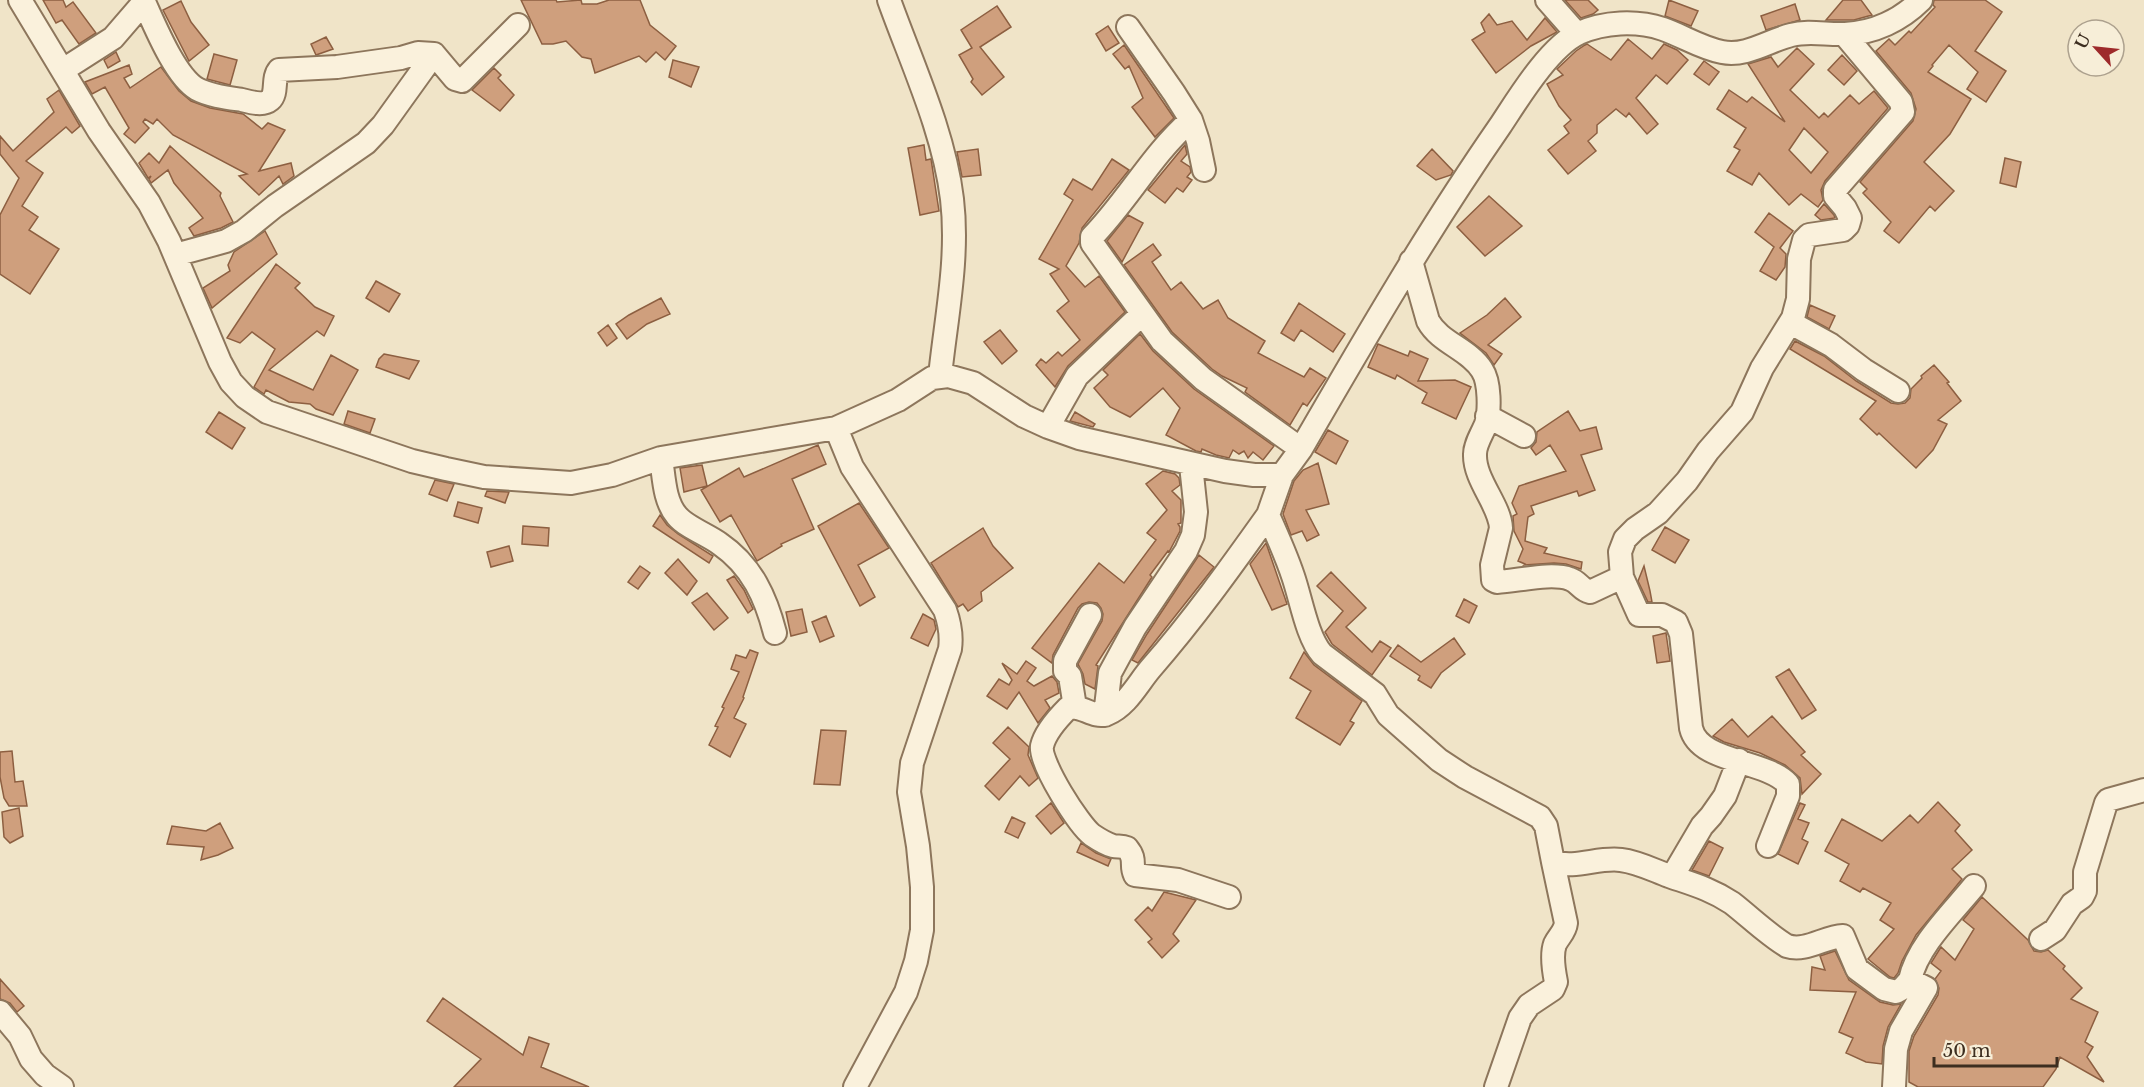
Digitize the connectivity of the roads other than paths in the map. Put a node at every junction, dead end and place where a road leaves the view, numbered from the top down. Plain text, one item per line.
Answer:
1 (20, 0) edge
2 (890, 0) edge
3 (1546, 0) edge
4 (1922, 0) edge
5 (144, 1) edge
6 (518, 26) dead end
7 (1128, 27) dead end
8 (1577, 34) junction
9 (1844, 34) junction
10 (434, 54) junction
11 (63, 70) junction
12 (1191, 120) junction
13 (1204, 170) dead end
14 (175, 255) junction
15 (1411, 261) junction
16 (1142, 314) junction
17 (1791, 322) junction
18 (940, 376) junction
19 (1898, 391) dead end
20 (1487, 416) junction
21 (1048, 427) junction
22 (836, 428) junction
23 (1524, 436) dead end
24 (1301, 449) junction
25 (661, 458) junction
26 (1191, 465) junction
27 (1282, 475) junction
28 (1268, 515) junction
29 (1622, 577) junction
30 (1090, 615) dead end
31 (775, 633) dead end
32 (1075, 707) junction
33 (1105, 715) junction
34 (1739, 760) junction
35 (2144, 790) edge
36 (1768, 846) dead end
37 (1553, 862) junction
38 (1672, 877) junction
39 (1974, 886) dead end
40 (1229, 897) dead end
41 (2041, 939) dead end
42 (1910, 980) junction
43 (0, 1012) edge
44 (62, 1087) edge
45 (855, 1087) edge
46 (1496, 1087) edge
47 (1894, 1087) edge

1 - 11 street
2 - 18 street
3 - 8 street
4 - 9 street
5 - 10 street
5 - 11 street
6 - 10 street
7 - 12 street
8 - 9 street
8 - 15 street
9 - 17 street
10 - 14 street
11 - 14 street
12 - 13 street
12 - 16 street
14 - 25 street
15 - 20 street
15 - 24 street
16 - 21 street
16 - 24 street
17 - 19 street
17 - 29 street
18 - 21 street
18 - 22 street
20 - 23 street
20 - 29 street
21 - 26 street
22 - 25 street
22 - 45 street
24 - 27 street
25 - 31 street
26 - 27 street
26 - 33 street
27 - 28 street
28 - 33 street
28 - 37 street
29 - 34 street
30 - 32 street
32 - 33 street
32 - 40 street
34 - 36 street
34 - 38 street
35 - 41 street
37 - 38 street
37 - 46 street
38 - 42 street
39 - 42 street
42 - 47 street
43 - 44 street

